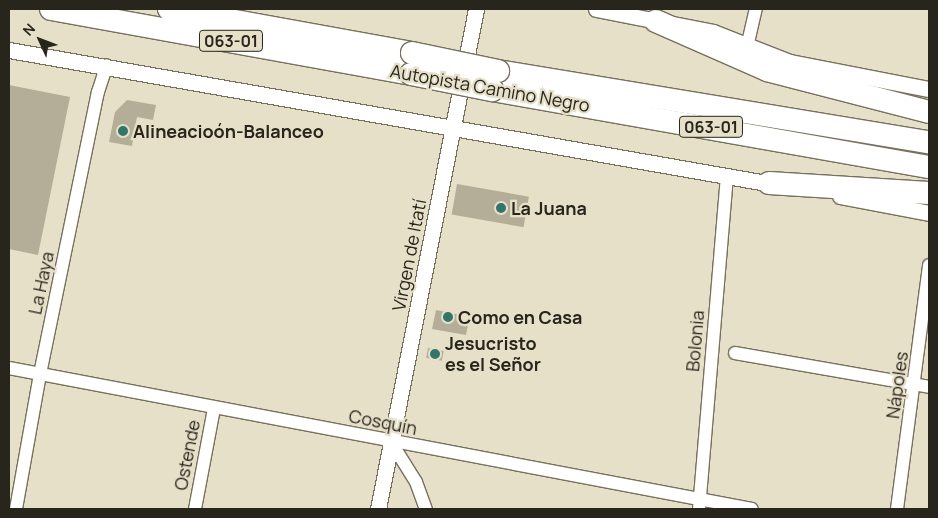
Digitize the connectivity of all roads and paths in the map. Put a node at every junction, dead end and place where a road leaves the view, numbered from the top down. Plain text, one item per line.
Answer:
1 (51, 9) edge
2 (169, 9) edge
3 (476, 9) edge
4 (596, 9) edge
5 (756, 9) edge
6 (656, 21) junction
7 (748, 47) junction
8 (9, 50) edge
9 (412, 64) junction
10 (107, 65) junction
11 (495, 80) junction
12 (929, 89) edge
13 (929, 112) edge
14 (454, 126) junction
15 (929, 142) edge
16 (929, 167) edge
17 (728, 175) junction
18 (770, 183) junction
19 (929, 193) edge
20 (929, 213) edge
21 (929, 265) edge
22 (735, 353) dead end
23 (9, 368) edge
24 (40, 374) junction
25 (915, 384) junction
26 (929, 387) edge
27 (214, 408) junction
28 (391, 442) junction
29 (697, 506) edge
30 (16, 509) edge
31 (195, 509) edge
32 (378, 509) edge
33 (426, 509) edge
34 (752, 509) edge
35 (897, 509) edge

1 - 9 highway, Autopista Camino Negro / 063-01
2 - 9 highway, Autopista Camino Negro / 063-01
3 - 14 street, Virgen de Itatí
4 - 6 street
5 - 7 street
6 - 7 street
6 - 13 highway
7 - 12 street
8 - 10 street
9 - 11 highway, Autopista Camino Negro / 063-01, bridge
10 - 14 street
10 - 24 street, La Haya
11 - 15 highway, Autopista Camino Negro / 063-01
11 - 16 highway, Autopista Camino Negro / 063-01
14 - 17 street
14 - 28 street, Virgen de Itatí
17 - 18 street
17 - 29 street, Bolonia
18 - 19 highway
18 - 20 street
21 - 25 street, Nápoles
22 - 25 street
23 - 24 street, Cosquín
24 - 27 street, Cosquín
24 - 30 street, La Haya
25 - 26 street
25 - 35 street, Nápoles
27 - 28 street, Cosquín
27 - 31 street, Ostende
28 - 29 street, Cosquín
28 - 32 street, Virgen de Itatí
28 - 33 street
29 - 34 street, Cosquín

